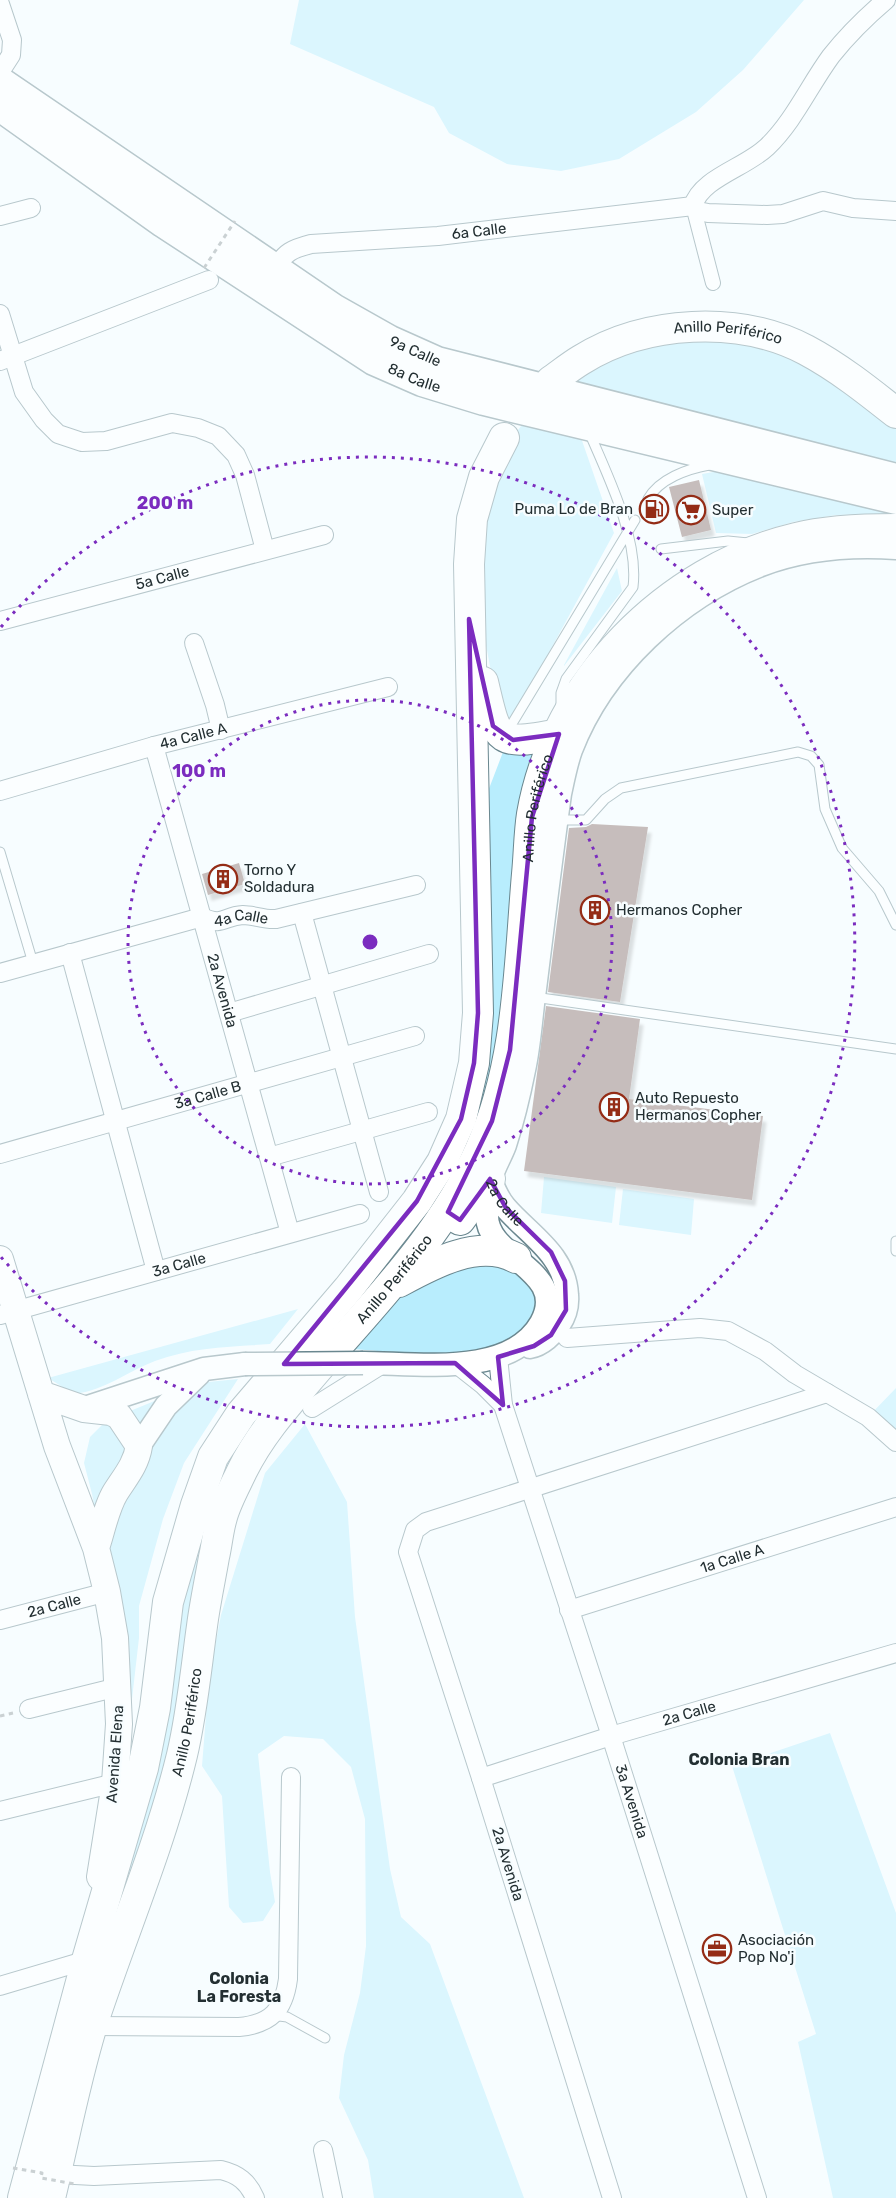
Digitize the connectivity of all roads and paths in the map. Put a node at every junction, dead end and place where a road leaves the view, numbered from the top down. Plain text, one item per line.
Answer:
1 (886, 0) edge
2 (0, 4) edge
3 (0, 72) edge
4 (0, 81) edge
5 (0, 107) edge
6 (693, 206) junction
7 (30, 208) dead end
8 (896, 211) edge
9 (0, 216) edge
10 (235, 221) dead end
11 (275, 268) junction
12 (207, 274) joint
13 (714, 283) dead end
14 (0, 314) edge
15 (6, 359) edge
16 (551, 381) dead end
17 (896, 412) edge
18 (586, 424) junction
19 (504, 438) dead end
20 (734, 461) junction
21 (896, 478) edge
22 (648, 499) dead end
23 (896, 501) edge
24 (635, 520) dead end
25 (896, 529) edge
26 (627, 533) junction
27 (324, 535) dead end
28 (772, 545) junction
29 (896, 548) edge
30 (661, 549) dead end
31 (265, 550) junction
32 (644, 555) dead end
33 (633, 559) junction
34 (469, 619) junction
35 (0, 621) edge
36 (194, 643) dead end
37 (388, 687) dead end
38 (221, 730) junction
39 (560, 732) junction
40 (504, 737) junction
41 (154, 746) junction
42 (0, 791) edge
43 (474, 805) junction
44 (544, 818) junction
45 (0, 852) edge
46 (416, 885) dead end
47 (302, 913) junction
48 (202, 916) junction
49 (896, 925) edge
50 (70, 953) junction
51 (429, 954) dead end
52 (33, 963) junction
53 (0, 973) edge
54 (322, 985) junction
55 (534, 997) junction
56 (229, 1013) junction
57 (415, 1036) dead end
58 (896, 1049) edge
59 (342, 1058) junction
60 (249, 1084) junction
61 (428, 1112) dead end
62 (116, 1122) junction
63 (362, 1131) junction
64 (0, 1154) edge
65 (269, 1157) junction
66 (490, 1179) junction
67 (379, 1192) dead end
68 (360, 1214) dead end
69 (290, 1233) junction
70 (896, 1241) edge
71 (896, 1251) edge
72 (516, 1258) junction
73 (0, 1259) edge
74 (156, 1271) junction
75 (386, 1290) junction
76 (7, 1313) edge
77 (567, 1338) dead end
78 (507, 1352) junction
79 (374, 1363) junction
80 (455, 1363) junction
81 (204, 1369) junction
82 (827, 1393) junction
83 (41, 1394) junction
84 (503, 1405) junction
85 (312, 1408) dead end
86 (84, 1409) junction
87 (896, 1442) edge
88 (57, 1446) junction
89 (139, 1446) junction
90 (530, 1487) junction
91 (115, 1494) junction
92 (76, 1498) junction
93 (896, 1506) edge
94 (96, 1548) junction
95 (107, 1592) junction
96 (569, 1610) junction
97 (0, 1620) edge
98 (896, 1653) edge
99 (118, 1687) junction
100 (29, 1709) dead end
101 (611, 1736) junction
102 (291, 1777) dead end
103 (481, 1778) junction
104 (115, 1783) junction
105 (0, 1811) edge
106 (87, 1960) junction
107 (0, 1986) edge
108 (272, 2015) junction
109 (92, 2026) junction
110 (325, 2038) dead end
111 (323, 2150) dead end
112 (13, 2168) dead end
113 (60, 2185) edge
114 (23, 2198) edge
115 (255, 2198) edge
116 (333, 2198) edge
117 (612, 2198) edge
118 (757, 2198) edge

1 - 6 street
2 - 3 street
4 - 11 main road, 9a Calle
5 - 18 main road, 8a Calle
6 - 8 street, 6a Calle
6 - 11 street, 6a Calle
6 - 13 street
7 - 9 street
10 - 12 path, bridge
11 - 21 main road, 9a Calle
12 - 15 street
14 - 15 street
15 - 31 street
16 - 17 highway, Anillo Periférico
18 - 20 main road, 8a Calle
18 - 26 lane
19 - 34 highway, Anillo Periférico
20 - 22 lane
20 - 23 main road, 8a Calle
24 - 26 lane
25 - 28 highway, Anillo Periférico
26 - 33 lane
26 - 40 lane
27 - 31 street, 5a Calle
28 - 30 lane
28 - 39 highway, Anillo Periférico
29 - 44 street, Anillo Periférico
31 - 35 street, 5a Calle
32 - 33 lane
33 - 39 lane
34 - 40 highway
34 - 43 highway, Anillo Periférico
36 - 38 street
37 - 38 street, 4a Calle A
38 - 41 street, 4a Calle A
39 - 40 highway
39 - 44 highway, Anillo Periférico
40 - 43 highway
41 - 42 street, 4a Calle A
41 - 48 street, 2a Avenida
43 - 106 highway, Anillo Periférico
44 - 49 lane
44 - 55 street, Anillo Periférico
44 - 75 highway, Anillo Periférico
45 - 52 lane
46 - 47 street, 4a Calle
47 - 48 street, 4a Calle
47 - 54 street
48 - 50 street, 4a Calle
48 - 56 street, 2a Avenida
50 - 52 street, 4a Calle
50 - 62 street
51 - 54 street
52 - 53 street, 4a Calle
54 - 56 street
54 - 59 street
55 - 58 lane
55 - 66 street, Anillo Periférico
56 - 60 street, 2a Avenida
57 - 59 street, 3a Calle B
59 - 60 street, 3a Calle B
59 - 63 street
60 - 62 street, 3a Calle B
60 - 65 street, 2a Avenida
61 - 63 street
62 - 64 street, 3a Calle B
62 - 74 street
63 - 65 street
63 - 67 street
65 - 69 street, 2a Avenida
66 - 72 street, 2a Calle
66 - 75 highway
66 - 78 street, 2a Calle
68 - 69 street, 3a Calle
69 - 74 street, 3a Calle
70 - 71 lane
72 - 75 highway
72 - 78 street, 2a Calle
73 - 76 main road, Avenida Elena
74 - 76 street, 3a Calle
75 - 109 highway, Anillo Periférico
76 - 83 main road, Avenida Elena
77 - 82 street
78 - 80 street, 2a Calle
78 - 84 street, 3a Avenida
79 - 80 street, 2a Calle
79 - 81 street, 2a Calle, bridge
79 - 85 street
80 - 84 street, 3a Avenida
81 - 86 street, 2a Calle
81 - 89 street
82 - 87 street
82 - 90 street
83 - 86 main road
83 - 88 main road, Avenida Elena
84 - 90 street, 3a Avenida
86 - 88 main road
86 - 89 main road
88 - 92 main road, Avenida Elena
89 - 91 main road
90 - 96 street, 3a Avenida
90 - 103 street, 2a Avenida
91 - 92 main road
91 - 94 main road
92 - 94 main road, Avenida Elena
93 - 96 street, 1a Calle A
94 - 95 main road, Avenida Elena
95 - 97 street, 2a Calle
95 - 99 main road, Avenida Elena
96 - 101 street, 3a Avenida
98 - 101 street, 2a Calle
99 - 100 street
99 - 104 main road, Avenida Elena
101 - 103 street, 2a Calle
101 - 118 street, 3a Avenida
102 - 108 street
103 - 117 street, 2a Avenida
104 - 105 street
104 - 106 main road, Avenida Elena
106 - 107 street
106 - 114 highway, Anillo Periférico
108 - 109 street
108 - 110 lane
109 - 113 highway, Anillo Periférico
111 - 116 street
112 - 113 path, bridge
113 - 115 street

